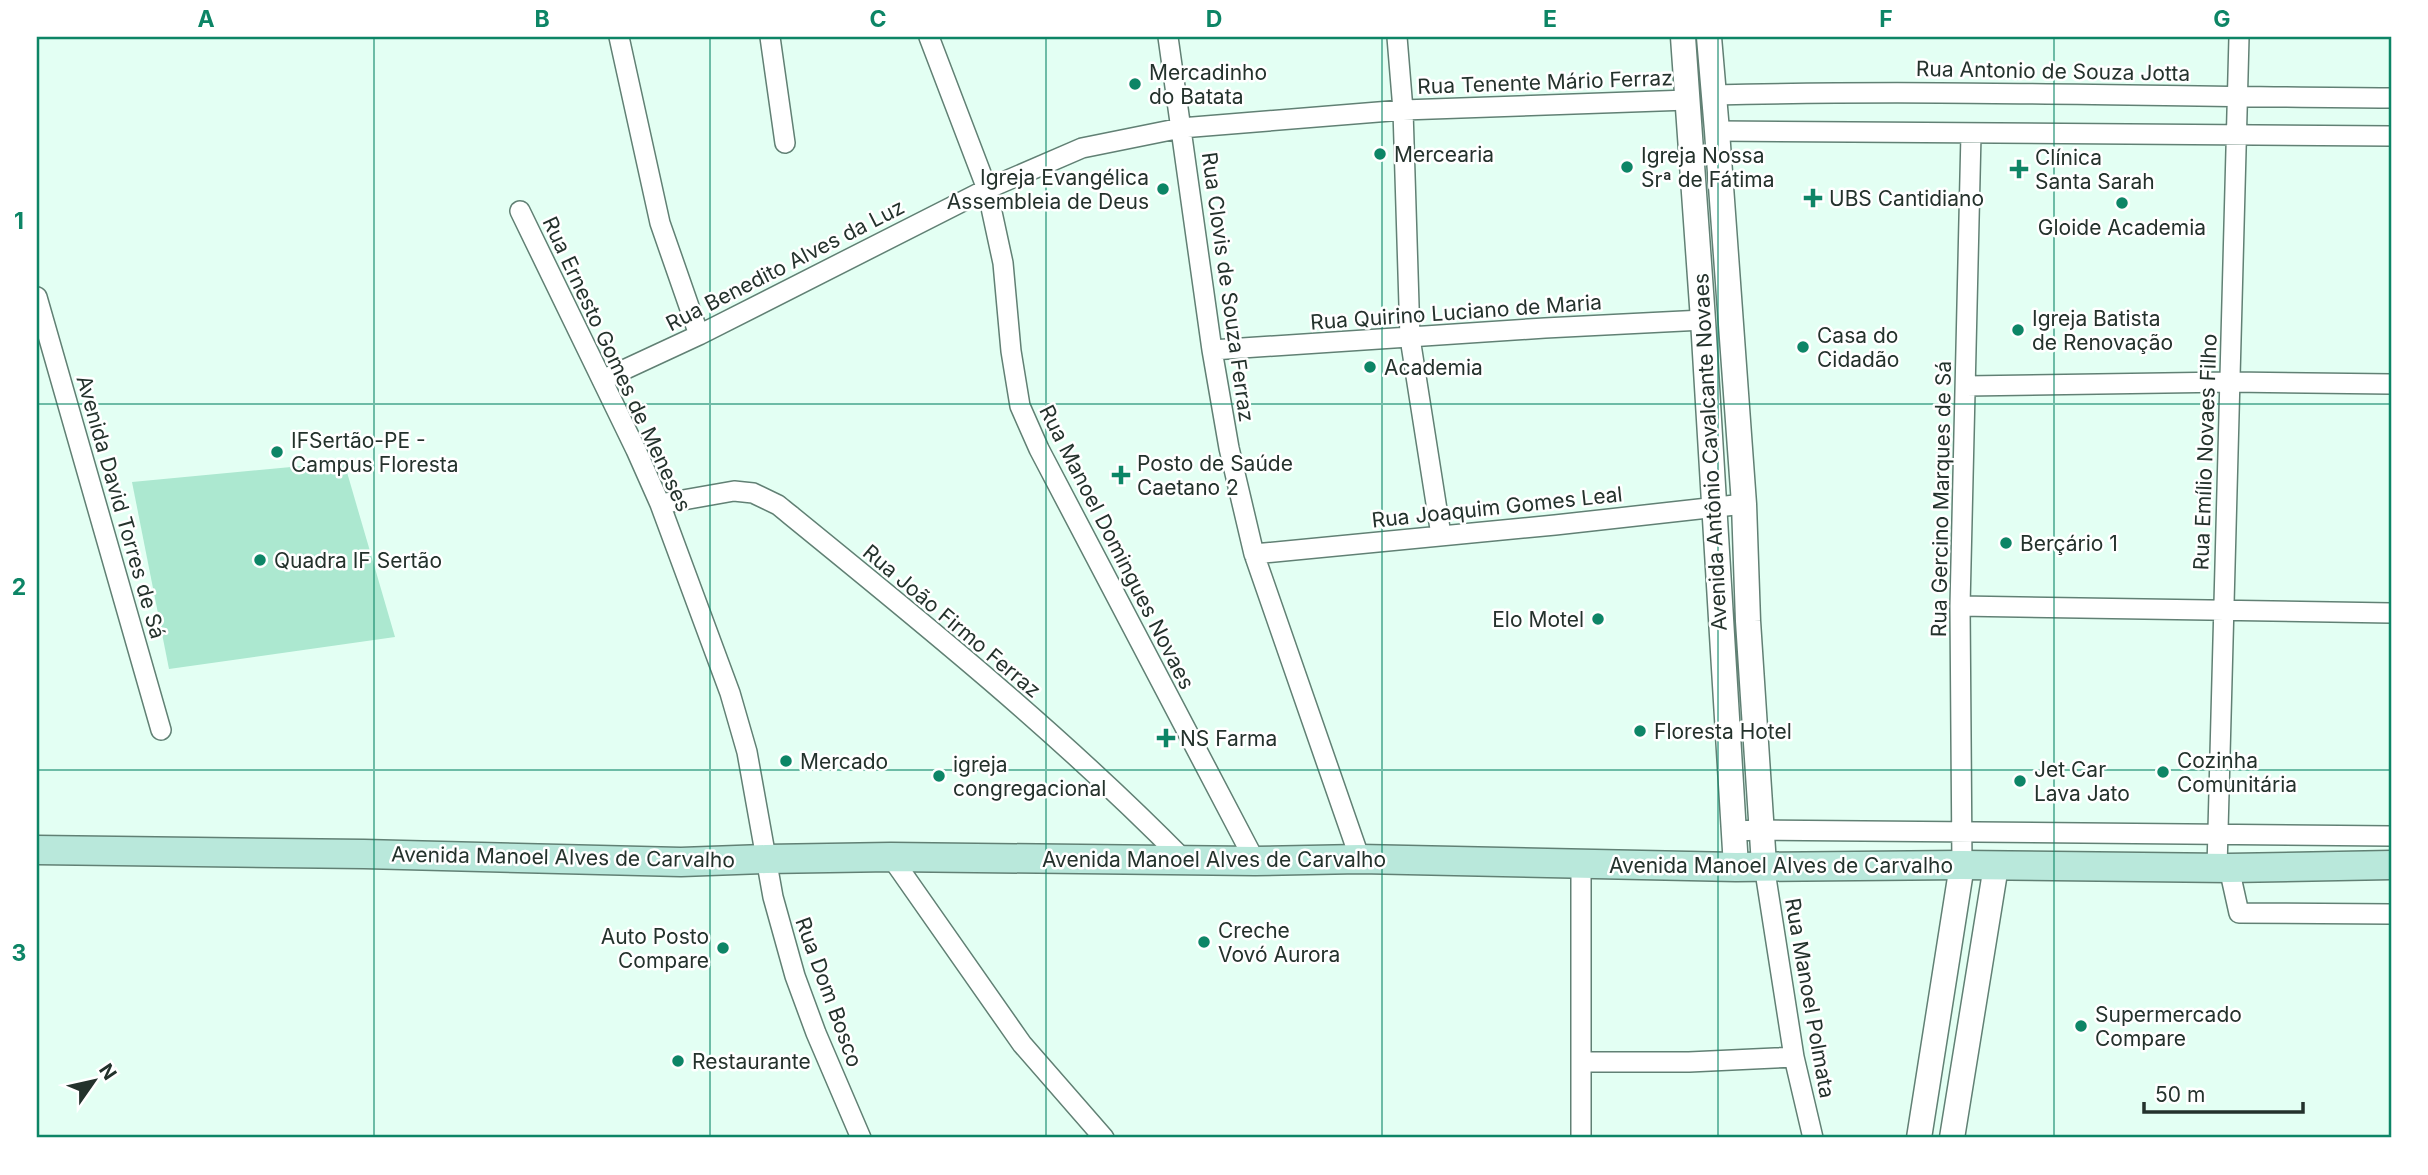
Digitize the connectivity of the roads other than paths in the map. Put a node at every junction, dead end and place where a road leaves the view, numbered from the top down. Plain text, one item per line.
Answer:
1 (619, 37) edge
2 (770, 37) edge
3 (929, 37) edge
4 (1168, 37) edge
5 (1397, 37) edge
6 (1683, 37) edge
7 (1709, 37) edge
8 (2239, 37) edge
9 (1714, 95) junction
10 (2237, 97) junction
11 (2391, 98) edge
12 (1688, 100) junction
13 (1403, 110) junction
14 (1181, 128) junction
15 (1717, 131) junction
16 (1971, 135) junction
17 (2235, 135) junction
18 (2391, 136) edge
19 (785, 143) dead end
20 (987, 189) junction
21 (520, 211) dead end
22 (37, 297) edge
23 (1703, 320) junction
24 (699, 335) junction
25 (1410, 338) junction
26 (1212, 350) junction
27 (1706, 377) junction
28 (1734, 378) junction
29 (602, 380) junction
30 (2230, 382) junction
31 (2391, 384) edge
32 (1966, 386) junction
33 (1744, 503) junction
34 (660, 504) junction
35 (1713, 507) junction
36 (1441, 535) junction
37 (1254, 554) junction
38 (1960, 607) junction
39 (2222, 612) junction
40 (2391, 613) edge
41 (162, 730) dead end
42 (1761, 830) junction
43 (1734, 831) junction
44 (1962, 833) junction
45 (2219, 834) junction
46 (2391, 836) edge
47 (37, 850) edge
48 (891, 857) junction
49 (766, 859) junction
50 (1183, 859) junction
51 (1360, 859) junction
52 (1255, 861) junction
53 (1581, 863) junction
54 (1764, 865) junction
55 (1962, 865) junction
56 (2391, 865) edge
57 (1996, 866) junction
58 (1736, 867) junction
59 (2223, 868) junction
60 (2391, 914) edge
61 (1794, 1057) junction
62 (1583, 1062) junction
63 (861, 1138) edge
64 (1104, 1138) edge
65 (1581, 1138) edge
66 (1813, 1138) edge
67 (1919, 1138) edge
68 (1952, 1138) edge

1 - 24 street
2 - 19 street
3 - 20 street, Rua Manoel Domingues Novaes
4 - 14 street, Rua Clovis de Souza Ferraz
5 - 13 street
6 - 12 street, Avenida Antônio Cavalcante Novaes
7 - 9 street
8 - 10 street, Rua Emílio Novaes Filho
9 - 10 street, Rua Antonio de Souza Jotta
9 - 15 street
10 - 11 street, Rua Antonio de Souza Jotta
10 - 17 street, Rua Emílio Novaes Filho
12 - 13 street, Rua Tenente Mário Ferraz
12 - 23 street, Avenida Antônio Cavalcante Novaes
13 - 14 street, Rua Tenente Mário Ferraz
13 - 25 street
14 - 20 street, Rua Benedito Alves da Luz
14 - 26 street, Rua Clovis de Souza Ferraz
15 - 16 street
15 - 28 street
16 - 17 street
16 - 32 street, Rua Gercino Marques de Sá
17 - 18 street
17 - 30 street, Rua Emílio Novaes Filho
20 - 24 street, Rua Benedito Alves da Luz
20 - 52 street, Rua Manoel Domingues Novaes
21 - 29 street, Rua Ernesto Gomes de Meneses
22 - 41 street, Avenida David Torres de Sá
23 - 25 street, Rua Quirino Luciano de Maria
23 - 27 street, Avenida Antônio Cavalcante Novaes
24 - 29 street, Rua Benedito Alves da Luz
25 - 26 street, Rua Quirino Luciano de Maria
25 - 36 street
26 - 37 street, Rua Clovis de Souza Ferraz
27 - 28 street
27 - 35 street, Avenida Antônio Cavalcante Novaes
28 - 33 street
29 - 34 street, Rua Ernesto Gomes de Meneses
30 - 31 street
30 - 32 street
30 - 39 street, Rua Emílio Novaes Filho
32 - 38 street, Rua Gercino Marques de Sá
33 - 35 street, Rua Joaquim Gomes Leal
33 - 42 street
34 - 49 street, Rua Ernesto Gomes de Meneses
34 - 50 street, Rua João Firmo Ferraz
35 - 36 street, Rua Joaquim Gomes Leal
35 - 43 street, Avenida Antônio Cavalcante Novaes
36 - 37 street, Rua Joaquim Gomes Leal
37 - 51 street, Rua Clovis de Souza Ferraz
38 - 39 street
38 - 44 street, Rua Gercino Marques de Sá
39 - 40 street
39 - 45 street, Rua Emílio Novaes Filho
42 - 43 street, Avenida Manoel Alves de Carvalho
42 - 44 street, Avenida Manoel Alves de Carvalho
42 - 54 street
43 - 58 street, Avenida Antônio Cavalcante Novaes
44 - 45 street, Avenida Manoel Alves de Carvalho
44 - 55 street, Rua Gercino Marques de Sá
45 - 46 street, Avenida Manoel Alves de Carvalho
45 - 59 street, Rua Emílio Novaes Filho
47 - 49 main road, Avenida Manoel Alves de Carvalho
48 - 49 main road, Avenida Manoel Alves de Carvalho
48 - 50 main road, Avenida Manoel Alves de Carvalho
48 - 64 street
49 - 63 street, Rua Dom Bosco
50 - 52 main road, Avenida Manoel Alves de Carvalho
51 - 52 main road, Avenida Manoel Alves de Carvalho
51 - 53 main road, Avenida Manoel Alves de Carvalho
53 - 58 main road, Avenida Manoel Alves de Carvalho
53 - 62 street
54 - 55 main road, Avenida Manoel Alves de Carvalho
54 - 58 main road, Avenida Manoel Alves de Carvalho
54 - 61 street, Rua Manoel Polmata
55 - 57 main road, Avenida Manoel Alves de Carvalho
55 - 67 street
56 - 59 main road, Avenida Manoel Alves de Carvalho
57 - 59 main road, Avenida Manoel Alves de Carvalho
57 - 68 street
59 - 60 street, Rua Emílio Novaes Filho
61 - 62 street
61 - 66 street, Rua Manoel Polmata
62 - 65 street

